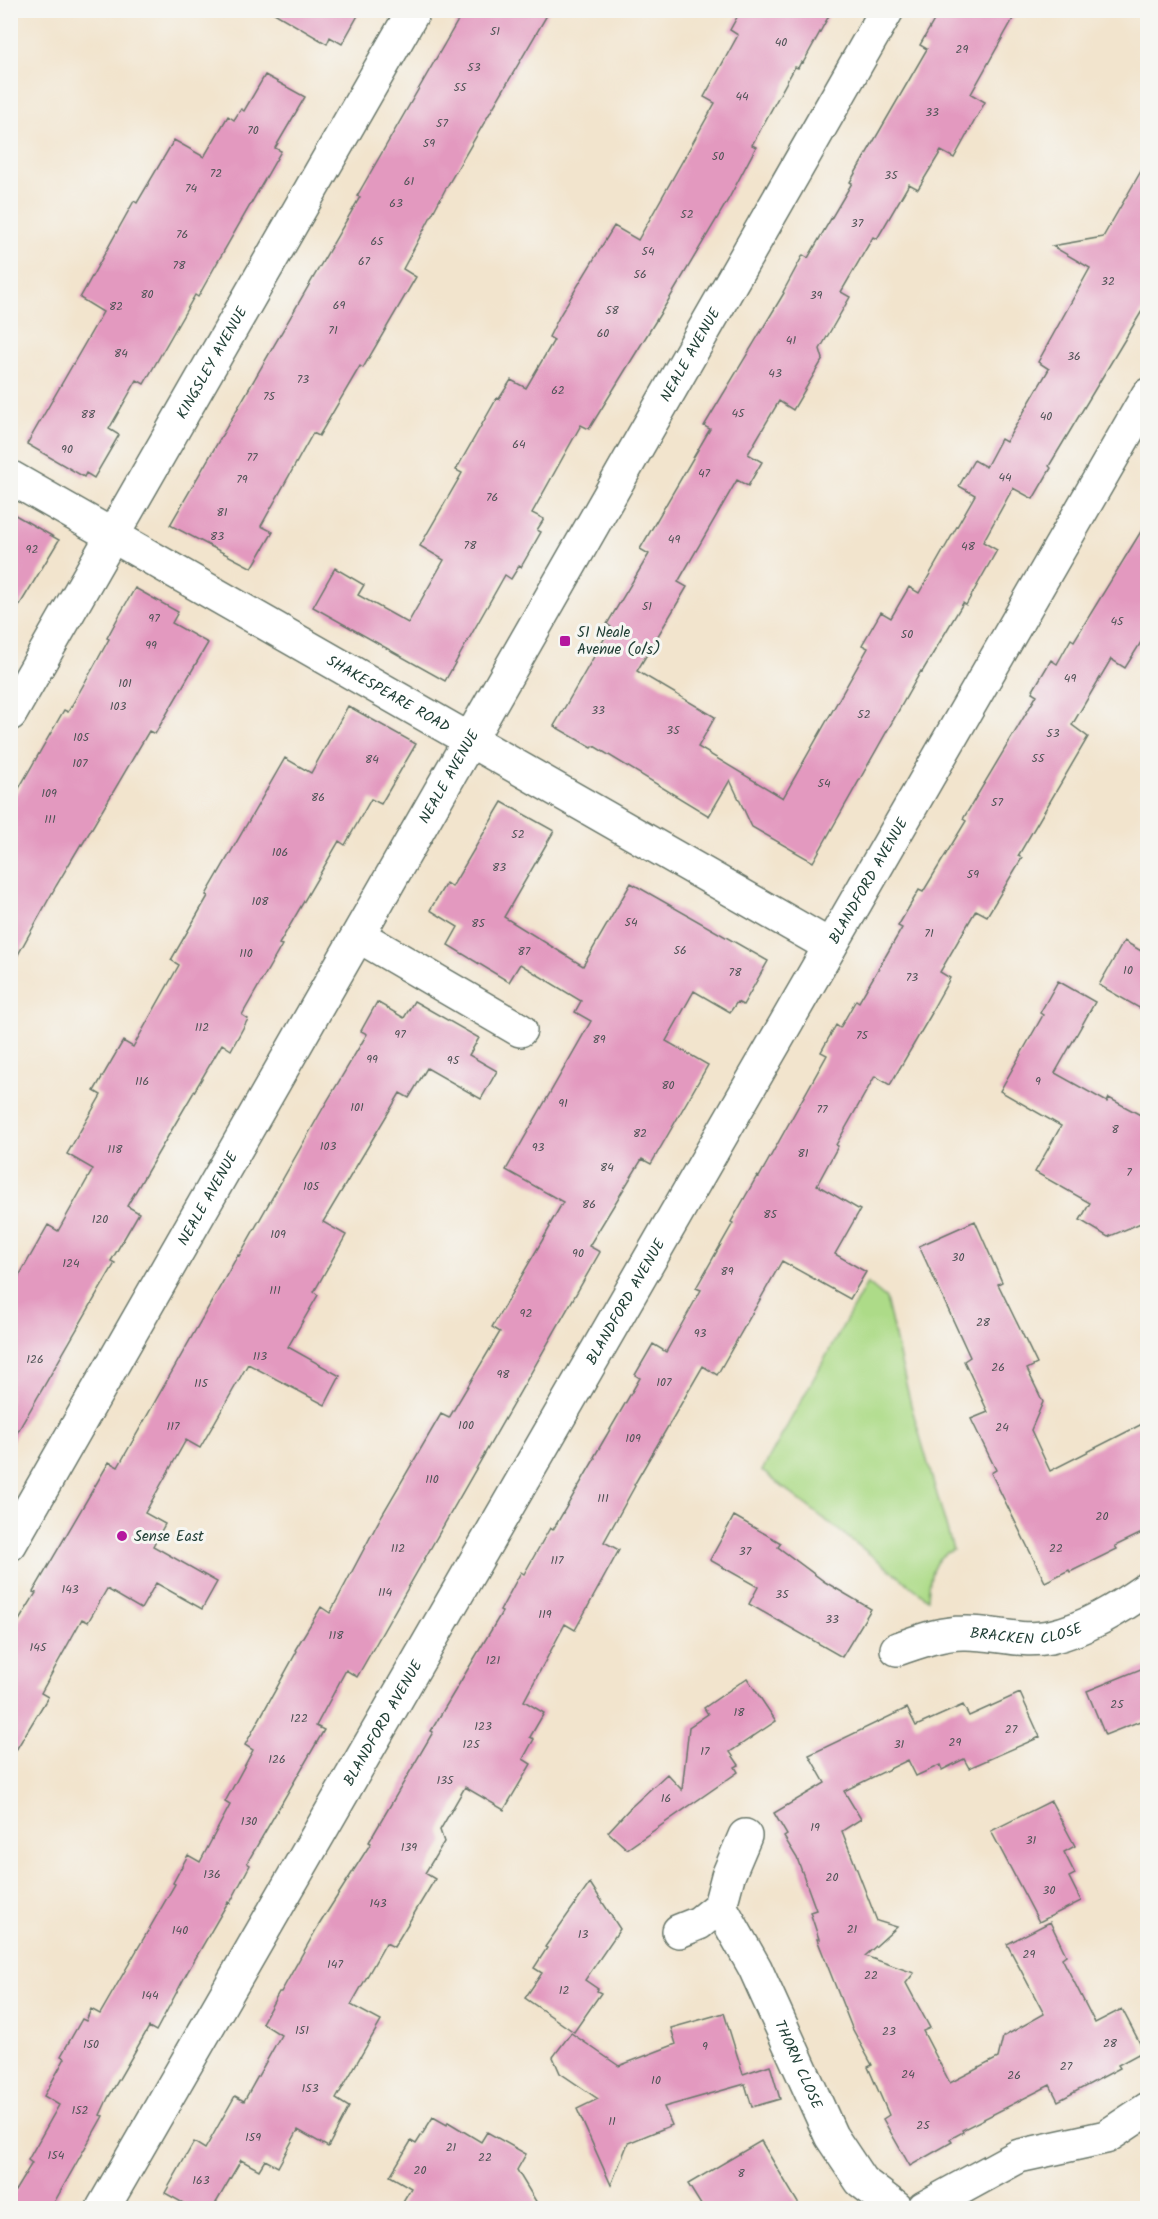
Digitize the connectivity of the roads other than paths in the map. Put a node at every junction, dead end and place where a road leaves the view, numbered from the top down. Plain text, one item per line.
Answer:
1 (414, 10) edge
2 (887, 10) edge
3 (1148, 395) edge
4 (10, 477) edge
5 (113, 535) junction
6 (10, 714) edge
7 (469, 741) junction
8 (359, 936) junction
9 (830, 946) junction
10 (520, 1030) dead end
11 (10, 1544) edge
12 (1148, 1588) edge
13 (897, 1649) dead end
14 (745, 1836) dead end
15 (720, 1906) junction
16 (679, 1930) dead end
17 (1148, 2109) edge
18 (103, 2208) edge
19 (896, 2208) edge
20 (924, 2208) edge

1 - 5 street, KINGSLEY AVENUE
2 - 7 street, NEALE AVENUE
3 - 9 street, BLANDFORD AVENUE
4 - 5 street, SHAKESPEARE ROAD
5 - 6 street, KINGSLEY AVENUE
5 - 7 street, SHAKESPEARE ROAD
7 - 8 street, NEALE AVENUE
7 - 9 street, SHAKESPEARE ROAD
8 - 10 street
8 - 11 street, NEALE AVENUE
9 - 18 street, BLANDFORD AVENUE
12 - 13 street, BRACKEN CLOSE
14 - 15 street
15 - 16 street
15 - 19 street, THORN CLOSE
17 - 20 street

